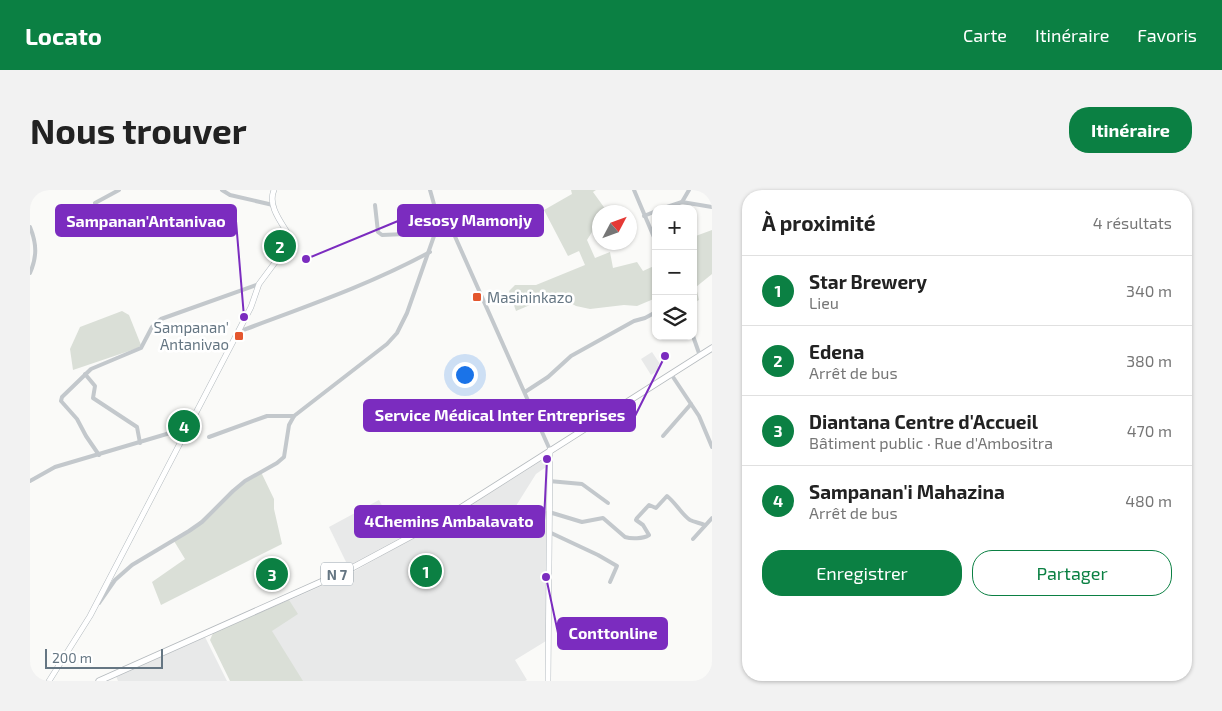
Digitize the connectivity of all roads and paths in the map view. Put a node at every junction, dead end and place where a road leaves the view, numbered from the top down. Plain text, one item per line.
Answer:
1 (119, 190) edge
2 (222, 190) edge
3 (234, 190) edge
4 (274, 190) edge
5 (430, 190) edge
6 (634, 190) edge
7 (689, 190) edge
8 (230, 195) junction
9 (682, 202) junction
10 (95, 203) dead end
11 (272, 205) junction
12 (375, 205) dead end
13 (673, 205) edge
14 (712, 207) edge
15 (652, 213) edge
16 (644, 216) junction
17 (440, 219) junction
18 (30, 228) edge
19 (652, 233) edge
20 (435, 235) junction
21 (430, 252) junction
22 (30, 273) edge
23 (259, 284) junction
24 (652, 314) edge
25 (238, 332) junction
26 (694, 340) edge
27 (712, 348) edge
28 (700, 356) junction
29 (85, 374) junction
30 (670, 374) junction
31 (524, 392) junction
32 (690, 404) junction
33 (294, 416) junction
34 (186, 428) junction
35 (663, 436) dead end
36 (209, 437) dead end
37 (140, 443) junction
38 (712, 448) edge
39 (550, 450) junction
40 (99, 454) junction
41 (30, 481) edge
42 (549, 481) junction
43 (608, 502) dead end
44 (549, 512) junction
45 (712, 518) edge
46 (705, 525) junction
47 (550, 532) junction
48 (693, 539) dead end
49 (610, 582) dead end
50 (90, 616) junction
51 (712, 671) edge
52 (114, 677) edge
53 (49, 681) edge
54 (99, 681) edge
55 (548, 681) edge
56 (708, 681) edge

1 - 10 street
2 - 8 street
3 - 8 street
4 - 11 main road
5 - 17 street
6 - 16 street
7 - 9 street
8 - 11 street
9 - 13 street
9 - 14 street
11 - 23 main road
12 - 20 street
15 - 16 street
16 - 19 street
17 - 20 street
17 - 31 street
18 - 22 street
20 - 21 street
21 - 25 street
21 - 33 street
23 - 25 main road
23 - 29 street
24 - 31 street
25 - 34 main road
26 - 28 street
27 - 28 main road, N 7
28 - 30 main road, N 7
29 - 37 street
29 - 40 street
30 - 32 street
30 - 39 main road, N 7
31 - 39 street
32 - 35 street
32 - 38 street
33 - 36 street
33 - 50 street
34 - 37 street
34 - 50 main road
37 - 40 street
39 - 42 main road
39 - 52 main road, N 7
40 - 41 street
42 - 43 street
42 - 44 main road
44 - 46 street
44 - 47 main road
45 - 46 street
46 - 48 street
47 - 49 street
47 - 55 main road
50 - 53 main road
51 - 56 street
52 - 54 main road, N 7

